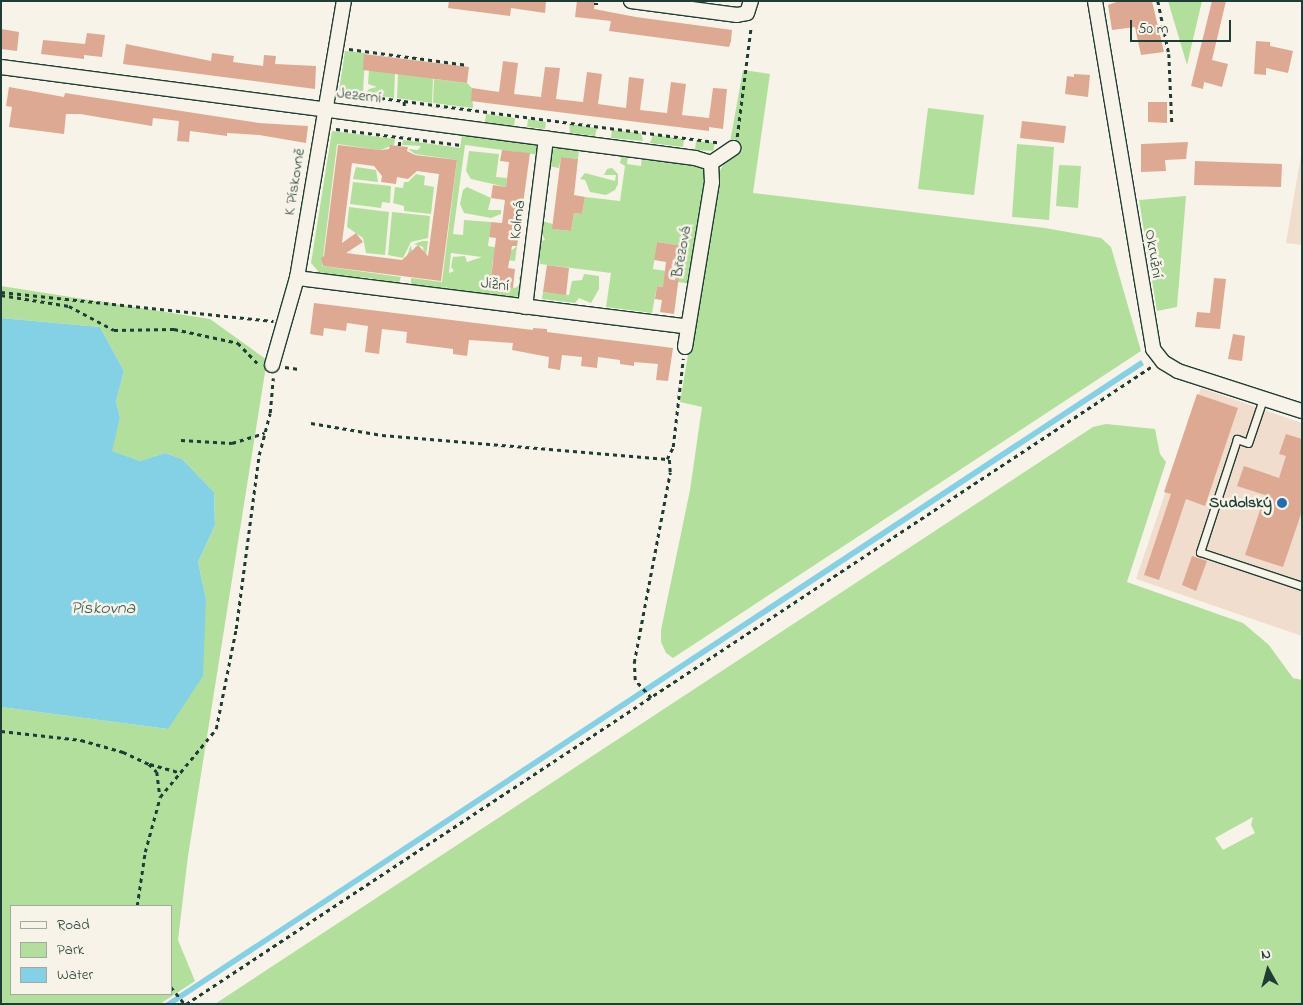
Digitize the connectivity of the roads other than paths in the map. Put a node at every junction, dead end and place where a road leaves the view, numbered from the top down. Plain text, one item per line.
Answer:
1 (344, 1) edge
2 (631, 1) edge
3 (1095, 1) edge
4 (749, 7) edge
5 (1, 67) edge
6 (325, 109) junction
7 (546, 138) junction
8 (733, 148) road end
9 (711, 164) junction
10 (297, 278) junction
11 (525, 307) junction
12 (688, 327) junction
13 (685, 347) road end
14 (268, 371) road end
15 (1262, 399) junction
16 (1302, 411) edge
17 (1302, 586) edge

1 - 6 street, K Pískovně
2 - 4 street
3 - 15 street, Okružní
5 - 6 street, Jezerní
6 - 7 street, Jezerní
6 - 10 street, K Pískovně
7 - 9 street, Jezerní
7 - 11 street, Kolmá
8 - 9 street
9 - 12 street, Březová
10 - 11 street, Jižní
10 - 14 street, K Pískovně
11 - 12 street, Jižní
12 - 13 street, Březová
15 - 16 street, Okružní
15 - 17 lane

